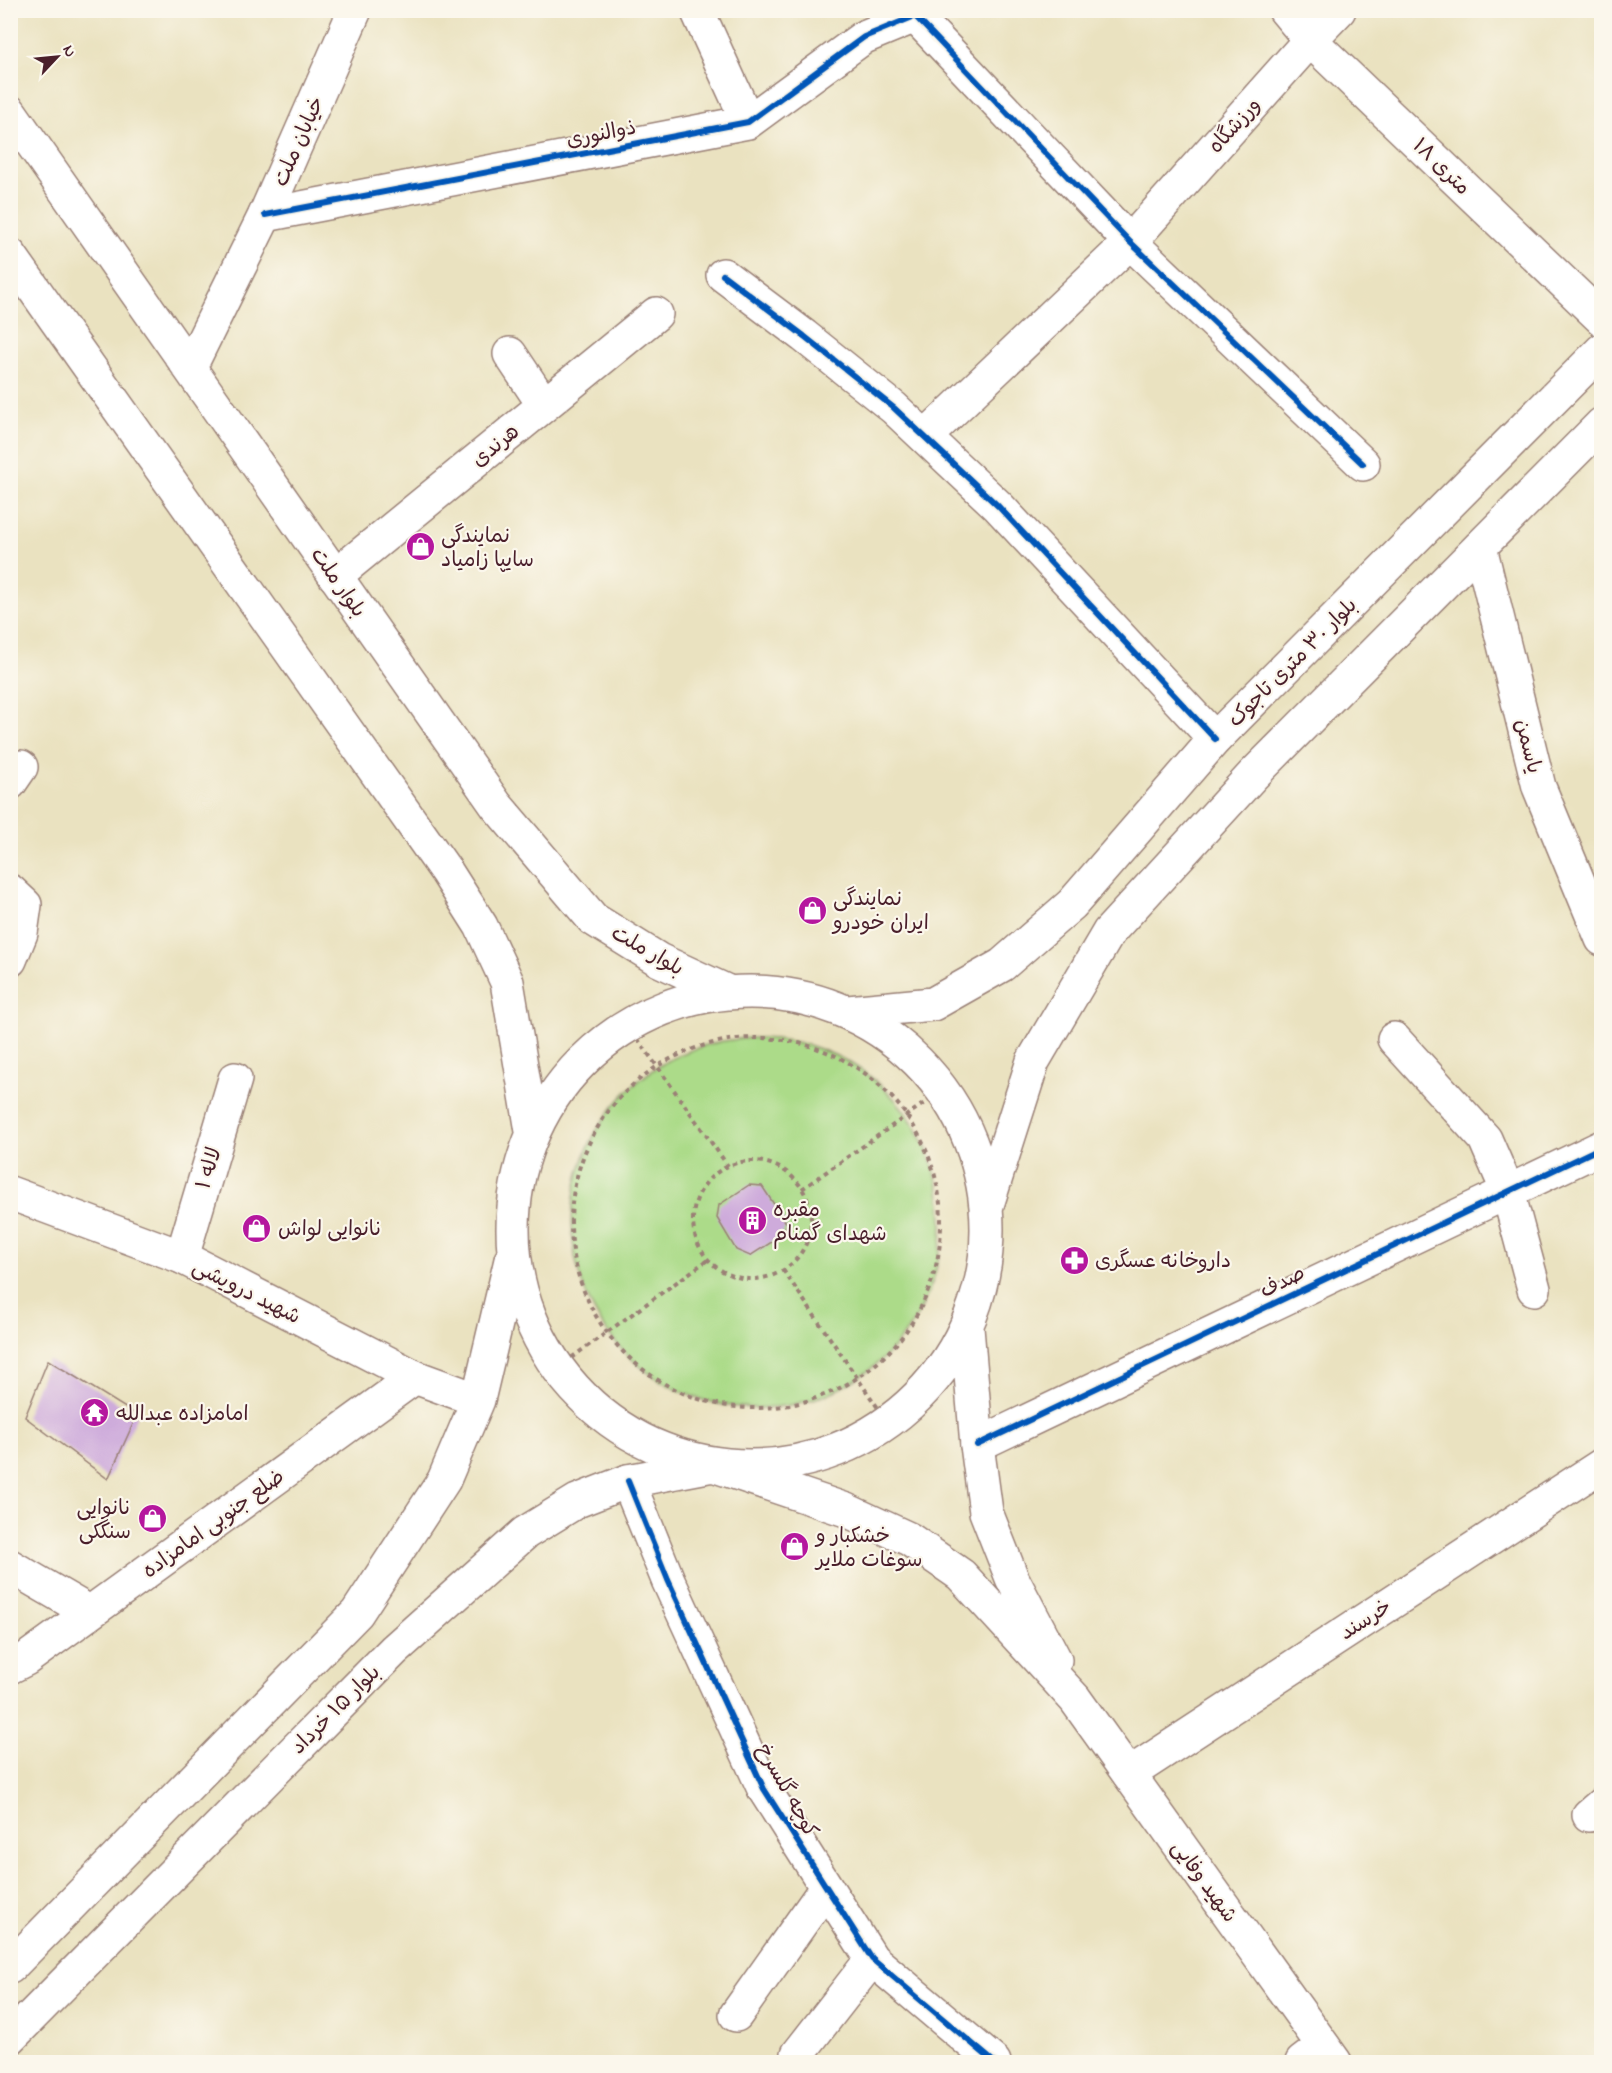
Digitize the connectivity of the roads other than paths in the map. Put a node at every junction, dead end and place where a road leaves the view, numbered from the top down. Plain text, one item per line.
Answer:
1 (355, 10) edge
2 (697, 10) edge
3 (1285, 10) edge
4 (1339, 10) edge
5 (1310, 40) junction
6 (10, 112) edge
7 (748, 122) junction
8 (265, 215) junction
9 (1130, 242) junction
10 (10, 255) edge
11 (723, 275) dead end
12 (656, 314) dead end
13 (1602, 320) edge
14 (1602, 350) edge
15 (510, 354) dead end
16 (189, 367) junction
17 (544, 405) junction
18 (1602, 424) edge
19 (925, 437) junction
20 (1363, 464) dead end
21 (1480, 546) junction
22 (335, 576) junction
23 (1215, 739) junction
24 (10, 891) edge
25 (1602, 939) edge
26 (10, 960) edge
27 (726, 991) junction
28 (848, 1012) junction
29 (1394, 1039) dead end
30 (235, 1079) dead end
31 (532, 1131) junction
32 (1602, 1147) edge
33 (1508, 1192) junction
34 (14, 1202) edge
35 (987, 1206) junction
36 (513, 1253) junction
37 (182, 1257) junction
38 (1534, 1289) dead end
39 (967, 1328) junction
40 (415, 1377) junction
41 (478, 1400) junction
42 (977, 1445) junction
43 (713, 1465) junction
44 (1602, 1465) edge
45 (628, 1481) junction
46 (10, 1566) edge
47 (89, 1612) junction
48 (10, 1667) edge
49 (1075, 1699) junction
50 (1129, 1774) junction
51 (826, 1888) junction
52 (872, 1959) junction
53 (10, 1966) edge
54 (736, 2015) dead end
55 (10, 2038) edge
56 (798, 2054) dead end
57 (1320, 2057) edge
58 (994, 2062) edge

1 - 8 main road, خیابان ملت
2 - 7 main road
3 - 5 main road, ۱۸ متری
4 - 5 main road, ورزشگاه
5 - 9 main road, ورزشگاه
5 - 13 main road, ۱۸ متری
6 - 16 main road, بلوار ملت
7 - 8 main road, ذوالنوری
7 - 9 main road, ذوالنوری
8 - 16 main road, خیابان ملت
9 - 19 main road, ورزشگاه
9 - 20 main road
10 - 31 main road
11 - 19 main road
12 - 17 main road, هرندی
14 - 23 main road, بلوار ۳۰ متری تاجوک
15 - 17 main road
16 - 22 main road, بلوار ملت
17 - 22 main road, هرندی
18 - 21 main road
19 - 23 main road
21 - 25 main road, یاسمن
21 - 35 main road
22 - 27 main road, بلوار ملت
23 - 28 main road, بلوار ۳۰ متری تاجوک
24 - 26 main road
27 - 28 main road
27 - 31 main road
28 - 35 main road
29 - 33 main road
30 - 37 main road, لاله ۱
31 - 36 main road
32 - 33 main road, صدف
33 - 38 main road
33 - 42 main road, صدف
34 - 37 main road, شهید درویشی
35 - 39 main road
36 - 41 main road
36 - 43 main road
37 - 40 main road, شهید درویشی
39 - 42 main road
39 - 43 main road
40 - 41 main road, شهید درویشی
40 - 47 main road, ضلع جنوبی امامزاده
41 - 53 main road
42 - 49 main road
43 - 45 main road, بلوار ۱۵ خرداد
43 - 49 main road
44 - 50 main road, خرسند
45 - 51 main road, کوچه گلسرخ
45 - 55 main road, بلوار ۱۵ خرداد
46 - 47 main road
47 - 48 main road, ضلع جنوبی امامزاده
49 - 50 main road, شهید وفایی
50 - 57 main road, شهید وفایی
51 - 52 main road, کوچه گلسرخ
51 - 54 main road
52 - 56 main road
52 - 58 main road, کوچه گلسرخ

